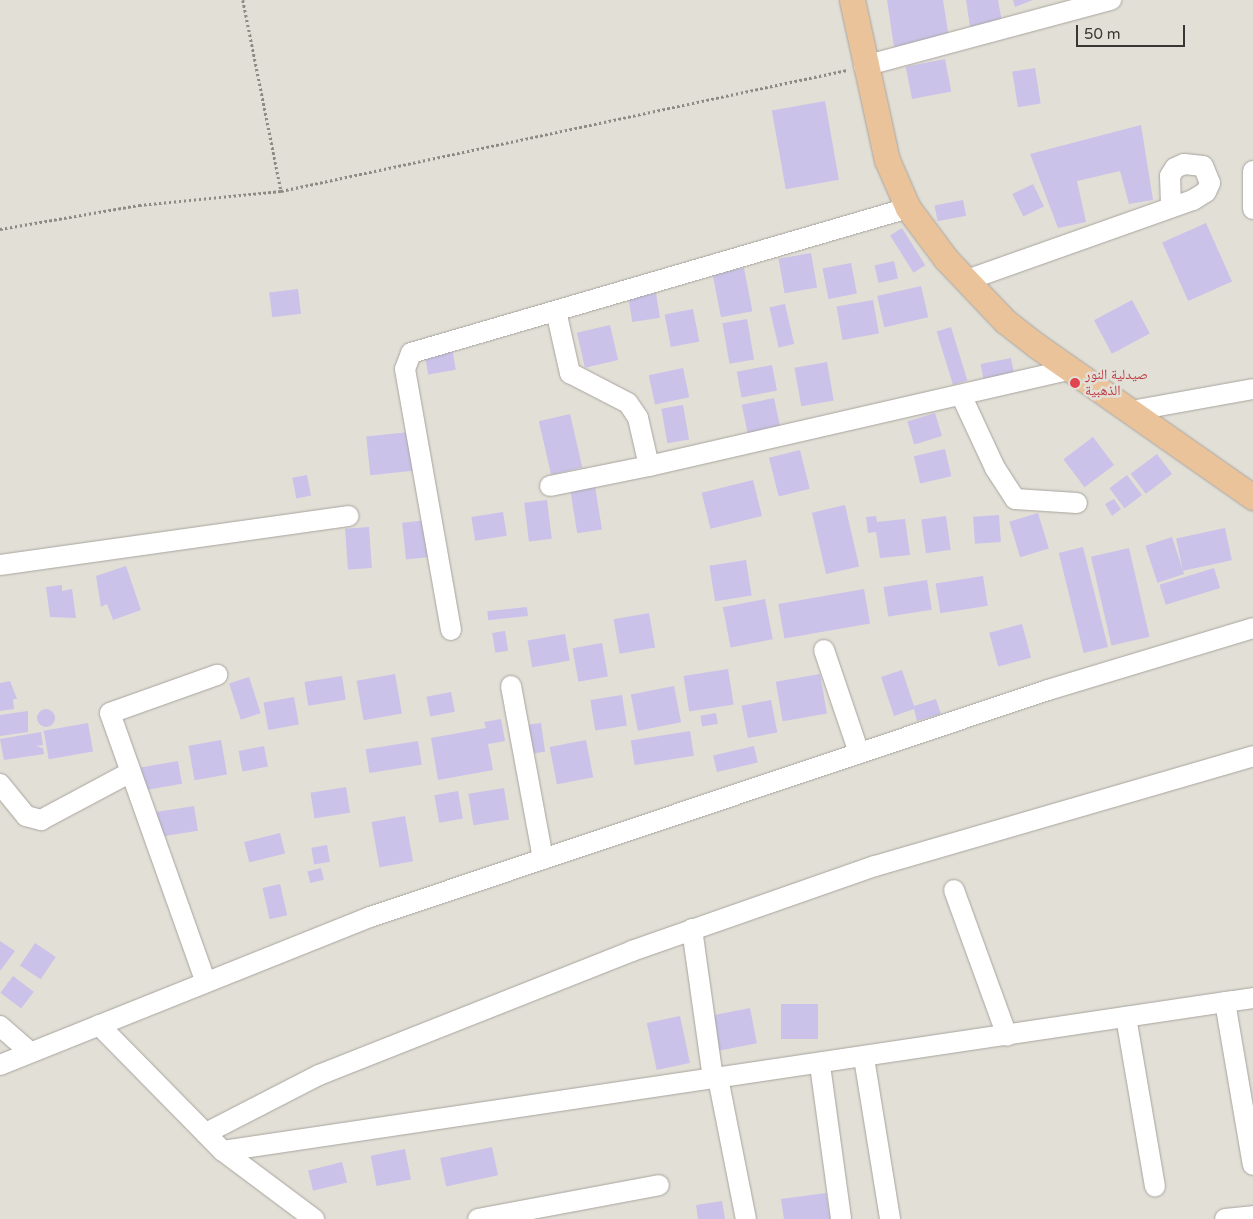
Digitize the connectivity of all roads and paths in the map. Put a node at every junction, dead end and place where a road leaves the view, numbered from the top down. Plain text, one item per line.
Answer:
1 (243, 0) edge
2 (852, 0) edge
3 (1111, 0) edge
4 (1052, 8) edge
5 (864, 66) junction
6 (1253, 170) edge
7 (282, 191) junction
8 (1171, 205) dead end
9 (908, 208) junction
10 (1253, 209) edge
11 (0, 229) edge
12 (967, 280) junction
13 (556, 311) junction
14 (1071, 369) junction
15 (1253, 389) edge
16 (961, 395) junction
17 (1131, 411) junction
18 (649, 466) junction
19 (550, 486) dead end
20 (1253, 497) edge
21 (1077, 503) dead end
22 (349, 516) dead end
23 (0, 565) edge
24 (1253, 628) edge
25 (451, 630) dead end
26 (824, 650) dead end
27 (217, 675) dead end
28 (511, 686) dead end
29 (859, 753) junction
30 (1253, 756) edge
31 (129, 774) junction
32 (0, 784) edge
33 (544, 859) junction
34 (954, 890) dead end
35 (692, 929) junction
36 (205, 980) junction
37 (1253, 998) edge
38 (1225, 1002) junction
39 (1126, 1017) junction
40 (99, 1025) junction
41 (0, 1026) edge
42 (1006, 1036) junction
43 (30, 1052) junction
44 (864, 1058) junction
45 (820, 1065) junction
46 (0, 1066) edge
47 (716, 1079) junction
48 (206, 1133) junction
49 (223, 1151) junction
50 (1253, 1165) edge
51 (660, 1185) dead end
52 (1155, 1186) dead end
53 (1253, 1216) edge
54 (314, 1219) edge
55 (478, 1219) edge
56 (746, 1219) edge
57 (841, 1219) edge
58 (890, 1219) edge
59 (1225, 1219) edge

1 - 7 path
2 - 5 main road
3 - 4 street
4 - 5 street
5 - 7 path
5 - 9 main road
6 - 10 street
7 - 11 path
8 - 12 street
9 - 12 main road
9 - 13 street
12 - 14 main road
13 - 18 street
13 - 25 street
14 - 16 street
14 - 17 main road
15 - 17 street
16 - 18 street
16 - 21 street
17 - 20 main road
18 - 19 street
22 - 23 street
24 - 29 street
26 - 29 street
27 - 31 street
28 - 33 street
29 - 33 street
30 - 35 street
31 - 32 street
31 - 36 street
33 - 36 street
34 - 42 street
35 - 47 street
35 - 48 street
36 - 40 street
37 - 38 street
38 - 39 street
38 - 50 street
39 - 42 street
39 - 52 street
40 - 43 street
40 - 48 street
41 - 43 street
42 - 44 street
43 - 46 street
44 - 45 street
44 - 58 street
45 - 47 street
45 - 57 street
47 - 49 street
47 - 56 street
48 - 49 street
49 - 54 street
51 - 55 street
53 - 59 street

